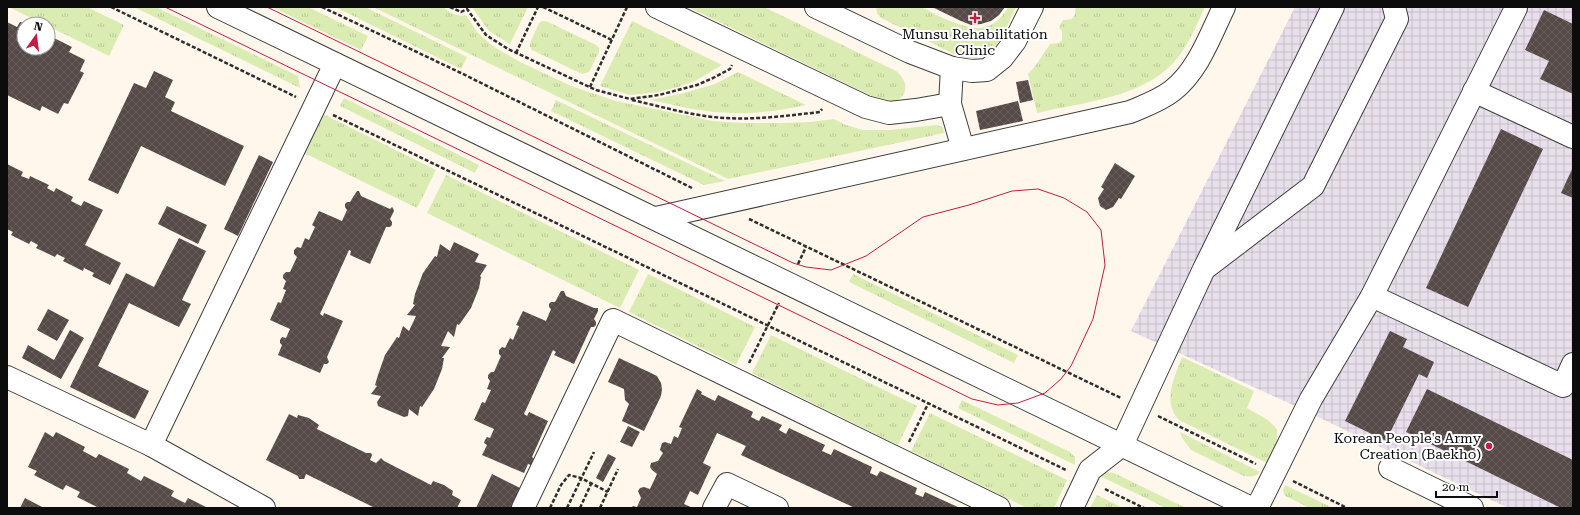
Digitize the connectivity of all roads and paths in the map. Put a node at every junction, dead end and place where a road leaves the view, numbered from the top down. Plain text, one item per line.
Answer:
1 (111, 7) edge
2 (218, 7) edge
3 (322, 7) edge
4 (450, 7) edge
5 (538, 7) edge
6 (543, 7) edge
7 (627, 7) edge
8 (658, 7) edge
9 (816, 7) edge
10 (1032, 7) edge
11 (1224, 7) edge
12 (1333, 7) edge
13 (1394, 7) edge
14 (467, 8) edge
15 (1516, 8) edge
16 (612, 40) junction
17 (741, 46) junction
18 (516, 53) junction
19 (335, 64) junction
20 (952, 68) junction
21 (590, 87) junction
22 (832, 91) junction
23 (1474, 91) junction
24 (630, 99) junction
25 (950, 104) junction
26 (315, 106) junction
27 (1573, 137) edge
28 (963, 149) junction
29 (719, 204) junction
30 (656, 218) junction
31 (1204, 269) junction
32 (1372, 296) junction
33 (768, 326) junction
34 (1573, 364) edge
35 (7, 377) edge
36 (740, 381) junction
37 (928, 404) junction
38 (1140, 407) junction
39 (151, 445) junction
40 (1122, 445) junction
41 (594, 452) dead end
42 (900, 460) junction
43 (1390, 468) dead end
44 (618, 469) dead end
45 (1275, 473) junction
46 (581, 478) junction
47 (1085, 480) junction
48 (591, 484) junction
49 (608, 492) junction
50 (264, 508) edge
51 (523, 508) edge
52 (550, 508) edge
53 (567, 508) edge
54 (580, 508) edge
55 (600, 508) edge
56 (714, 508) edge
57 (777, 508) edge
58 (999, 508) edge
59 (1072, 508) edge
60 (1144, 508) edge
61 (1251, 508) edge
62 (1258, 508) edge
63 (1347, 508) edge
64 (1472, 508) edge

1 - 26 path
2 - 19 street
3 - 29 path
4 - 14 path
5 - 18 path
6 - 16 path
7 - 16 path
8 - 17 street
9 - 20 street
10 - 20 street
11 - 28 street
12 - 31 street
13 - 31 street
14 - 18 path
15 - 23 street
16 - 21 path
17 - 22 street
17 - 24 path
18 - 21 path
19 - 26 street
19 - 30 street
20 - 25 street
21 - 24 path
22 - 24 path
22 - 25 street
23 - 27 street
23 - 32 street
25 - 28 street
26 - 33 path
26 - 39 street
28 - 29 street
29 - 30 street
29 - 38 path
30 - 40 street
31 - 38 street
32 - 34 street
32 - 45 street
33 - 36 path
33 - 37 path
35 - 39 street
36 - 42 street
36 - 51 street
37 - 42 path
37 - 47 path
38 - 40 street
38 - 45 path
39 - 50 street
40 - 47 street
40 - 61 street
41 - 46 path
42 - 58 street
43 - 64 street
44 - 49 path
45 - 62 street
45 - 63 path
46 - 48 path
46 - 52 path
46 - 53 path
47 - 59 street
47 - 60 path
48 - 49 path
48 - 54 path
49 - 55 path
56 - 57 street

